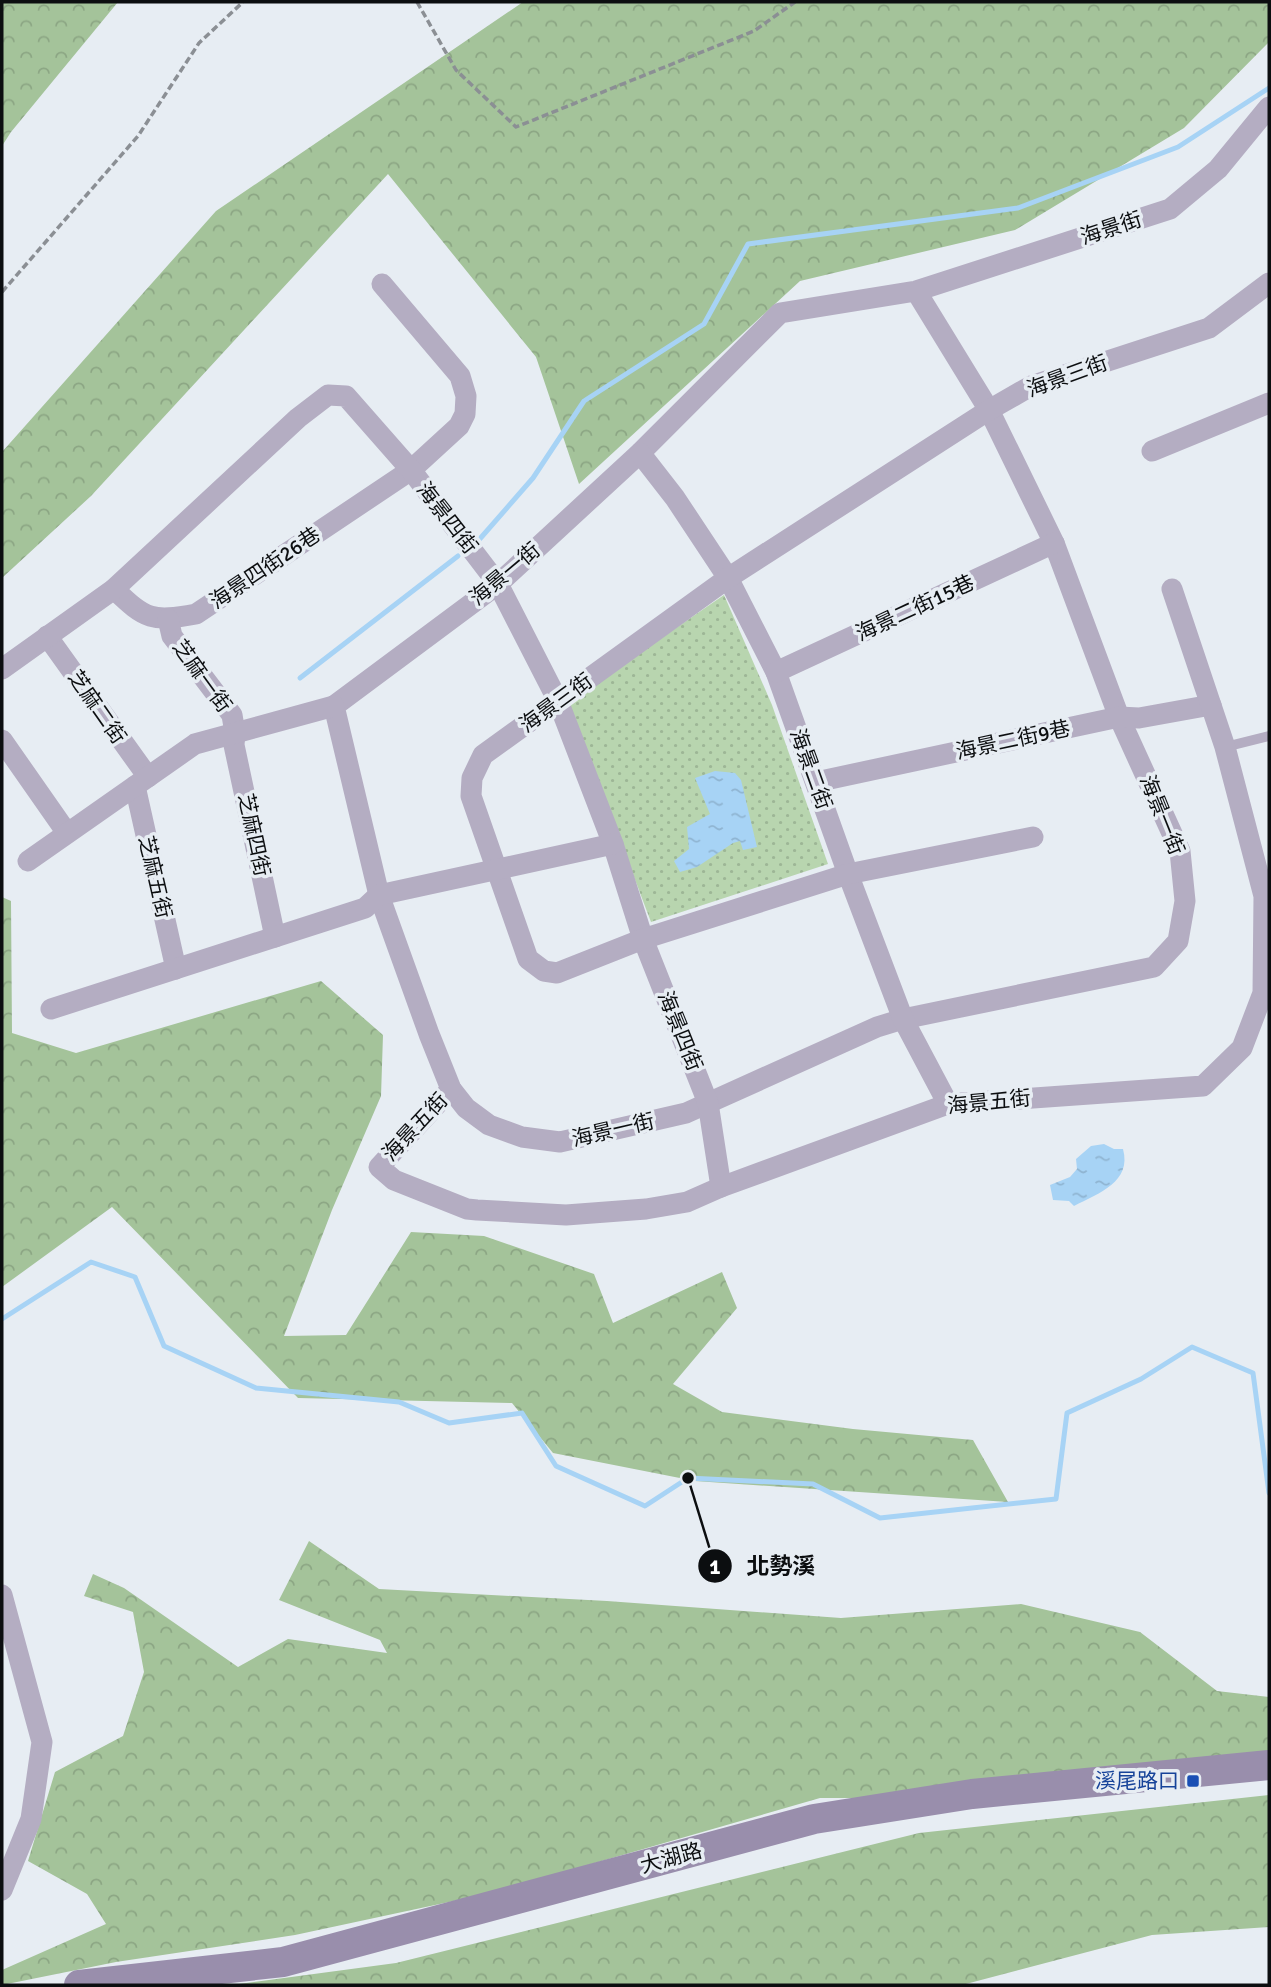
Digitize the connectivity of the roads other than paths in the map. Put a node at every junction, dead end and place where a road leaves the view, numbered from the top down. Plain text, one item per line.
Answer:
1 (1269, 107) edge
2 (1269, 283) edge
3 (382, 284) dead end
4 (916, 291) junction
5 (1269, 403) edge
6 (989, 410) junction
7 (1152, 451) dead end
8 (640, 453) junction
9 (411, 470) junction
10 (1054, 543) junction
11 (728, 578) junction
12 (498, 584) junction
13 (114, 589) junction
14 (1172, 589) dead end
15 (168, 620) junction
16 (47, 636) junction
17 (2, 669) edge
18 (776, 672) junction
19 (558, 701) junction
20 (1211, 705) junction
21 (334, 706) junction
22 (1119, 717) junction
23 (235, 733) junction
24 (1269, 736) edge
25 (2, 740) edge
26 (1225, 747) junction
27 (141, 781) junction
28 (816, 782) junction
29 (68, 833) junction
30 (1033, 838) dead end
31 (613, 845) junction
32 (28, 861) dead end
33 (498, 870) junction
34 (848, 874) junction
35 (379, 895) junction
36 (275, 937) junction
37 (643, 939) junction
38 (176, 969) junction
39 (51, 1009) dead end
40 (902, 1020) junction
41 (451, 1089) junction
42 (708, 1103) junction
43 (948, 1104) junction
44 (721, 1187) junction
45 (2, 1595) edge
46 (1269, 1765) edge
47 (2, 1890) edge
48 (79, 1985) edge

1 - 4 street, 海景街
2 - 6 street, 海景三街
3 - 9 street, 海景四街26巷
4 - 6 street, 海景一街
4 - 8 street, 海景一街
5 - 7 street
6 - 10 street, 海景一街
6 - 11 street, 海景三街
8 - 11 street, 海景二街
8 - 12 street, 海景一街
9 - 12 street, 海景四街
9 - 13 street, 海景四街
9 - 15 street, 海景四街26巷
10 - 18 street, 海景二街15巷
10 - 22 street, 海景一街
11 - 18 street, 海景二街
11 - 19 street, 海景三街
12 - 19 street, 海景四街
12 - 21 street, 海景一街
13 - 15 street
13 - 16 street, 海景四街
14 - 20 street, 海景五街
15 - 23 street, 芝麻一街
16 - 17 street, 海景四街
16 - 27 street, 芝麻二街
18 - 28 street, 海景二街
19 - 31 street, 海景四街
19 - 33 street, 海景三街
20 - 22 street, 海景二街9巷
20 - 26 street, 海景五街
21 - 23 street
21 - 35 street, 海景一街
22 - 28 street, 海景二街9巷
22 - 40 street, 海景一街
23 - 27 street
23 - 36 street, 芝麻四街
24 - 26 lane
25 - 29 street
26 - 43 street, 海景五街
27 - 29 street
27 - 38 street, 芝麻五街
28 - 34 street, 海景二街
29 - 32 street
30 - 34 street, 海景三街
31 - 33 street
31 - 37 street, 海景四街
33 - 35 street
33 - 37 street, 海景三街
34 - 37 street, 海景三街
34 - 40 street, 海景二街
35 - 36 street
35 - 41 street, 海景一街
36 - 38 street
37 - 42 street, 海景四街
38 - 39 street
40 - 42 street, 海景一街
40 - 43 street, 海景二街
41 - 42 street, 海景一街
41 - 44 street, 海景五街
42 - 44 street, 海景四街
43 - 44 street, 海景五街
45 - 47 street
46 - 48 street, 大湖路

